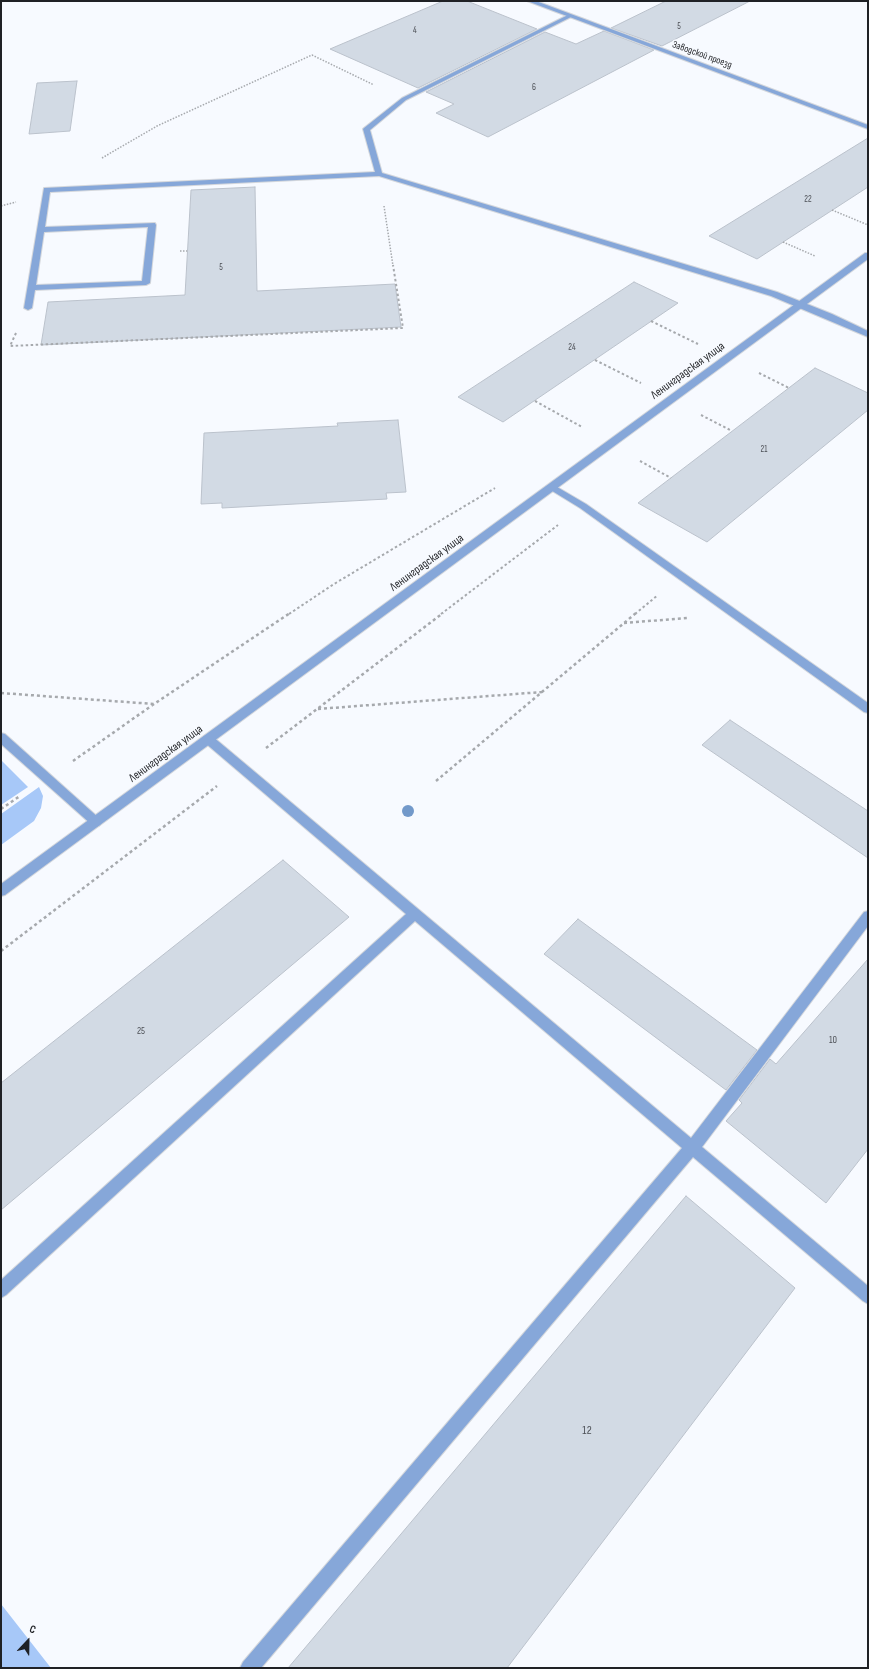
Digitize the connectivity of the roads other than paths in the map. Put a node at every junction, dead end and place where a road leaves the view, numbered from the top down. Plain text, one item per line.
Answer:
1 (530, 1) edge
2 (570, 16) junction
3 (868, 127) edge
4 (379, 174) junction
5 (40, 230) junction
6 (868, 255) edge
7 (32, 288) junction
8 (800, 304) junction
9 (28, 308) road end
10 (868, 334) edge
11 (552, 487) junction
12 (868, 709) edge
13 (1, 737) edge
14 (208, 739) junction
15 (96, 822) junction
16 (1, 891) edge
17 (414, 914) junction
18 (868, 916) edge
19 (692, 1148) junction
20 (1, 1290) edge
21 (868, 1296) edge
22 (249, 1668) edge

1 - 2 street, Заводской проезд
2 - 3 street, Заводской проезд
2 - 4 street
4 - 5 street
4 - 8 street
5 - 7 street
5 - 7 street
6 - 8 street, Ленинградская улица
7 - 9 street
8 - 10 street
8 - 11 street, Ленинградская улица
11 - 12 street
11 - 14 street, Ленинградская улица
13 - 15 street
14 - 15 street, Ленинградская улица
14 - 17 street
15 - 16 street, Ленинградская улица
17 - 19 street
17 - 20 street
18 - 19 street
19 - 21 street
19 - 22 street

